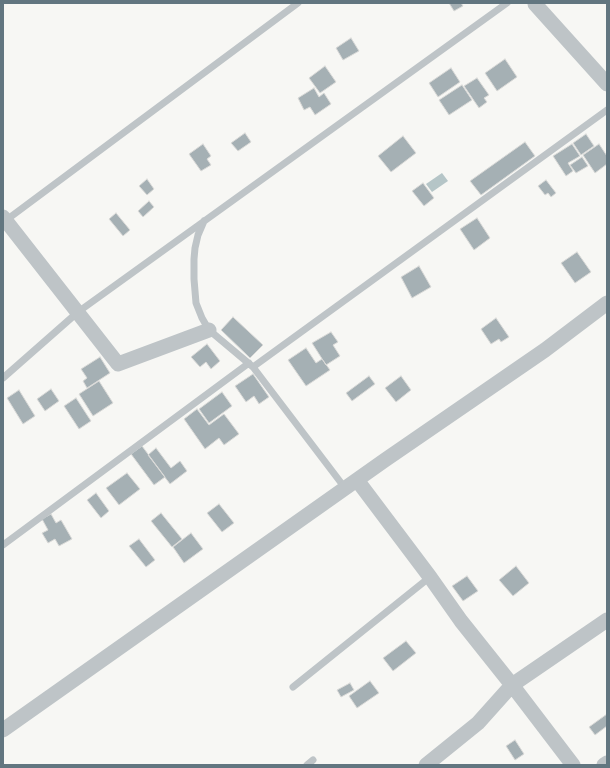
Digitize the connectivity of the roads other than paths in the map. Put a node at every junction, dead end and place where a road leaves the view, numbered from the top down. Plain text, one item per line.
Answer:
1 (298, 3) edge
2 (507, 3) edge
3 (534, 3) edge
4 (605, 79) edge
5 (607, 110) edge
6 (4, 220) edge
7 (204, 221) junction
8 (607, 303) edge
9 (78, 312) junction
10 (209, 330) junction
11 (251, 365) junction
12 (3, 378) edge
13 (351, 484) junction
14 (3, 545) edge
15 (430, 577) junction
16 (607, 620) edge
17 (512, 685) junction
18 (294, 687) dead end
19 (3, 730) edge
20 (607, 762) edge
21 (426, 765) edge
22 (572, 765) edge
23 (604, 765) edge

1 - 6 lane
2 - 7 lane
3 - 4 street
5 - 11 lane
6 - 9 street
7 - 9 lane
7 - 10 lane
8 - 13 street
9 - 10 street
9 - 12 lane
10 - 11 lane
11 - 13 lane
11 - 14 lane
13 - 15 street
13 - 19 street
15 - 17 street
15 - 18 lane
16 - 17 street
17 - 21 street
17 - 22 street
20 - 23 street

